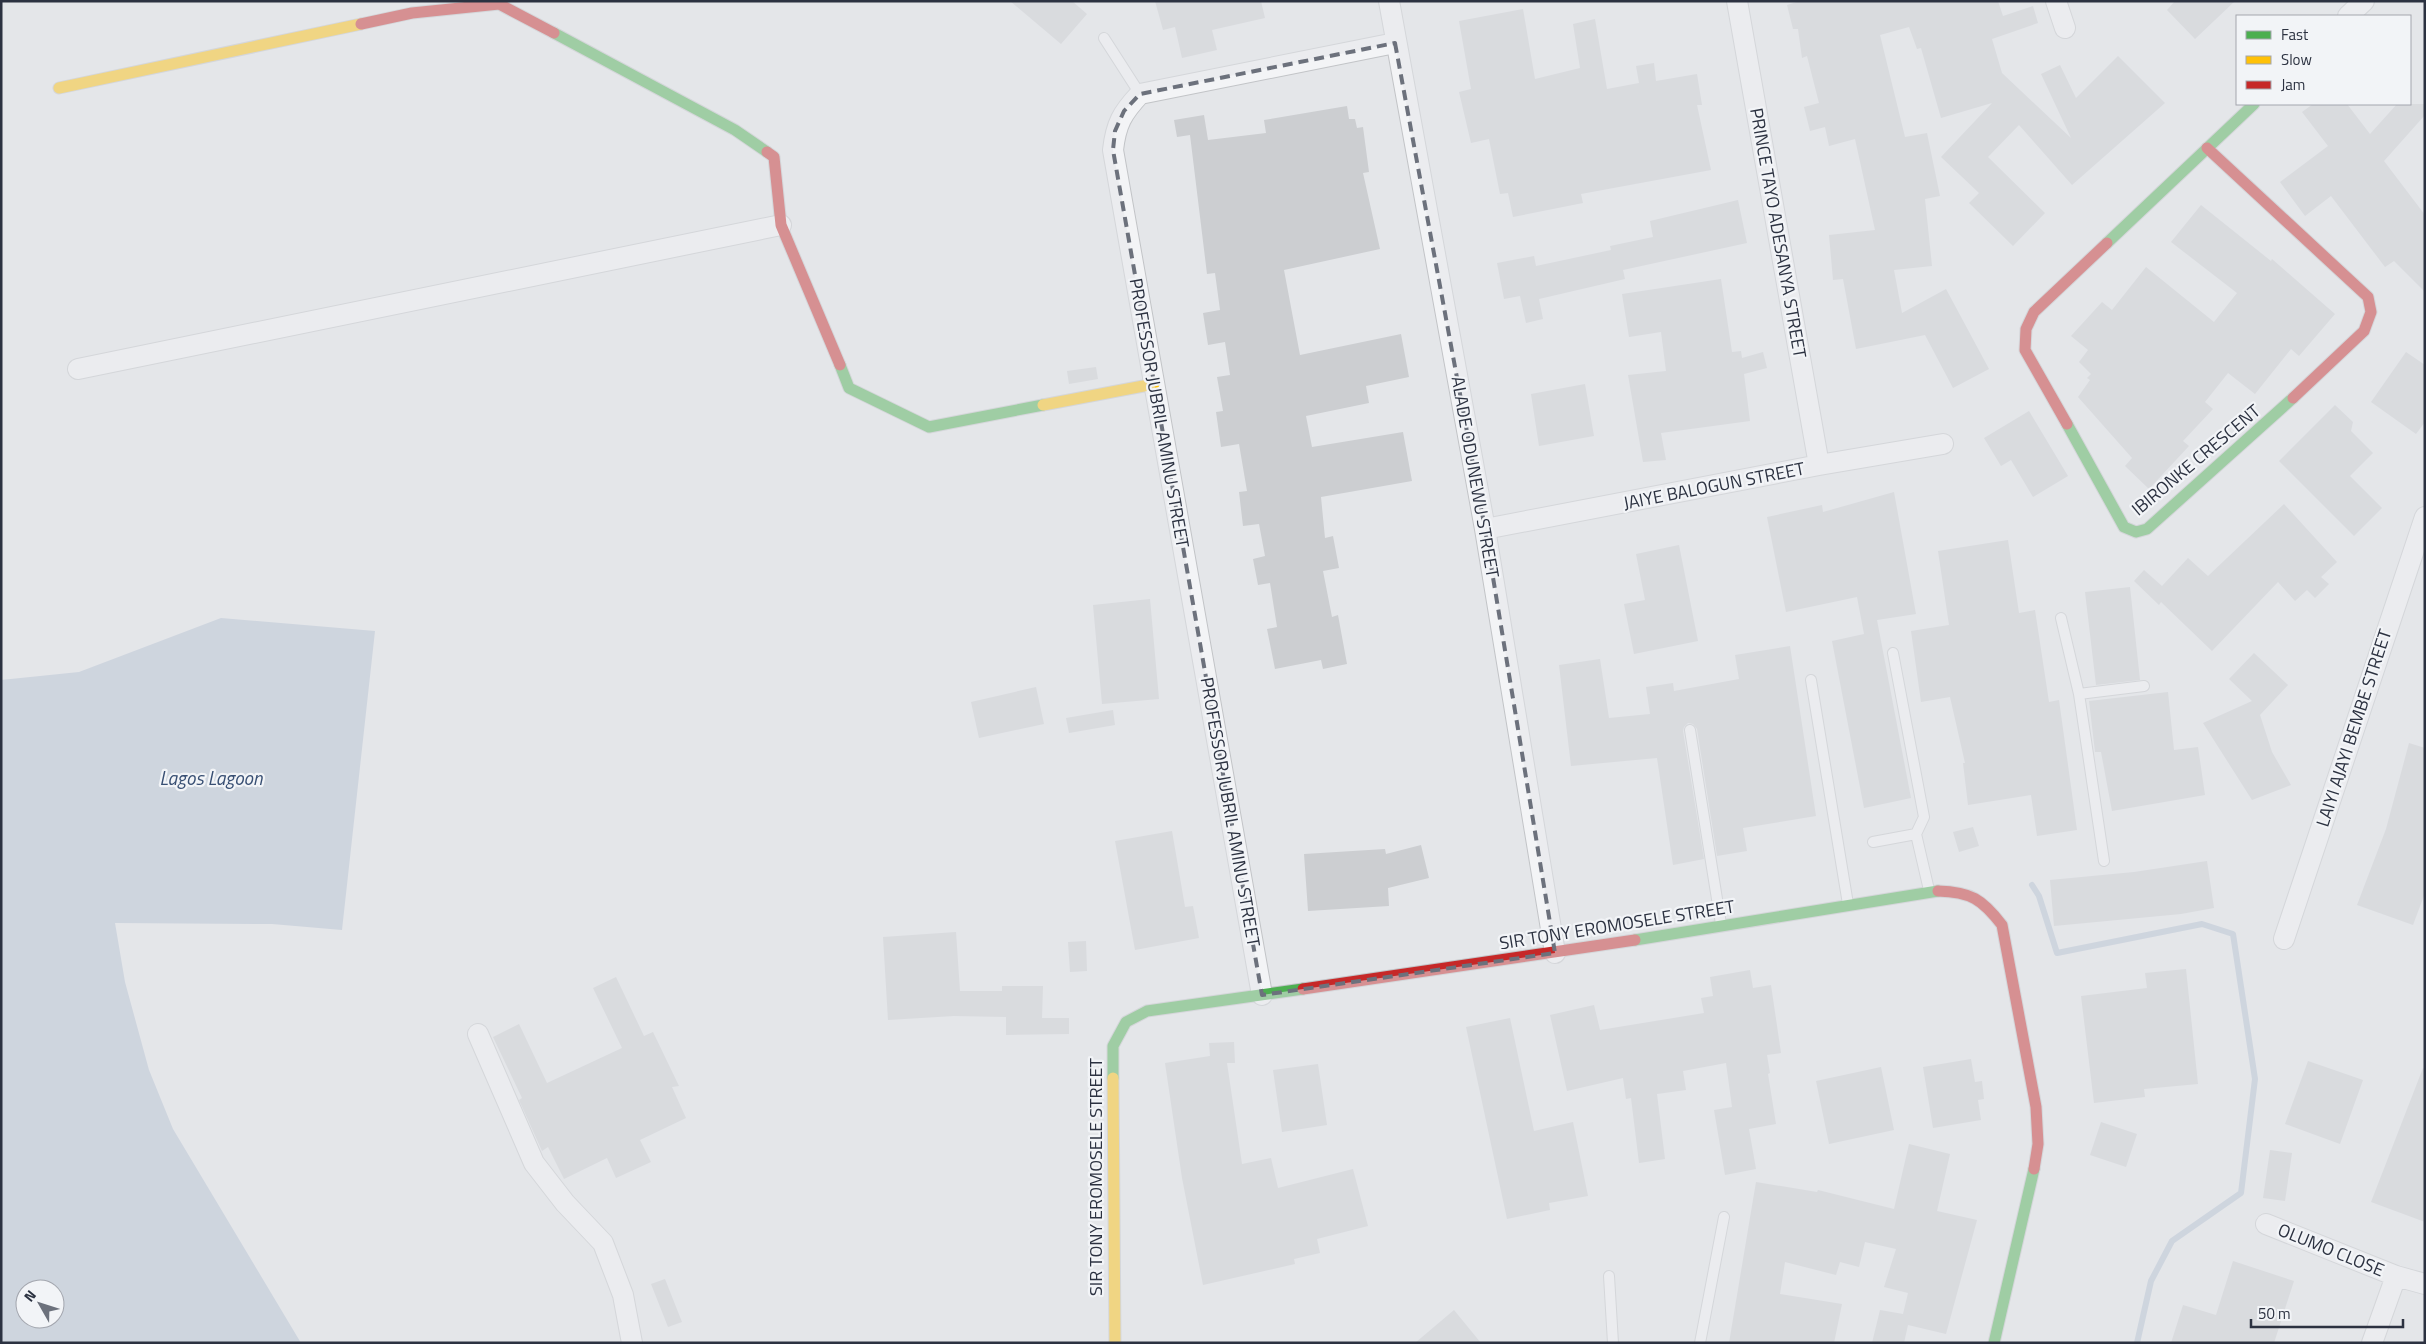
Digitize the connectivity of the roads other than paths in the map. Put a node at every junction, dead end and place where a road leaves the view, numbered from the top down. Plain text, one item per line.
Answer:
1 (1388, 1) edge
2 (1737, 1) edge
3 (2056, 1) edge
4 (2364, 1) edge
5 (2349, 15) edge
6 (2065, 28) dead end
7 (1104, 38) dead end
8 (1395, 43) junction
9 (59, 88) dead end
10 (1140, 94) junction
11 (2253, 105) edge
12 (2207, 148) junction
13 (780, 225) junction
14 (78, 369) dead end
15 (1154, 384) junction
16 (1943, 444) dead end
17 (1819, 465) junction
18 (2425, 517) edge
19 (1485, 529) junction
20 (2061, 618) dead end
21 (1893, 653) dead end
22 (1811, 680) dead end
23 (2144, 686) dead end
24 (2079, 694) junction
25 (1690, 730) dead end
26 (1916, 834) junction
27 (1873, 842) dead end
28 (2104, 861) dead end
29 (1930, 891) junction
30 (1848, 905) junction
31 (1722, 926) junction
32 (2284, 939) dead end
33 (1555, 953) junction
34 (1262, 996) junction
35 (478, 1034) dead end
36 (1724, 1217) dead end
37 (2266, 1224) dead end
38 (1610, 1276) dead end
39 (2396, 1276) junction
40 (2425, 1284) edge
41 (632, 1343) edge
42 (1114, 1343) edge
43 (1612, 1343) edge
44 (1700, 1343) edge
45 (1994, 1343) edge
46 (2372, 1343) edge

1 - 8 street, ALADE ODUNEWU STREET
2 - 17 street, PRINCE TAYO ADESANYA STREET
3 - 6 street
4 - 5 street
7 - 10 lane
8 - 10 street
8 - 19 street, ALADE ODUNEWU STREET
9 - 13 street
10 - 15 street, PROFESSOR JUBRIL AMINU STREET
11 - 12 street, IBIRONKE CRESCENT
12 - 12 street, IBIRONKE CRESCENT
13 - 14 street
13 - 15 street
15 - 34 street, PROFESSOR JUBRIL AMINU STREET
16 - 17 street, JAIYE BALOGUN STREET
17 - 19 street, JAIYE BALOGUN STREET
18 - 32 street, LAIYI AJAYI BEMBE STREET
19 - 33 street, ALADE ODUNEWU STREET
20 - 24 lane
21 - 26 lane
22 - 30 lane
23 - 24 lane
24 - 28 lane
25 - 31 lane
26 - 27 lane
26 - 29 lane
29 - 30 street, SIR TONY EROMOSELE STREET
29 - 45 street, SIR TONY EROMOSELE STREET
30 - 31 street, SIR TONY EROMOSELE STREET
31 - 33 street, SIR TONY EROMOSELE STREET
33 - 34 street, SIR TONY EROMOSELE STREET
34 - 42 street, SIR TONY EROMOSELE STREET
35 - 41 street
36 - 44 lane
37 - 39 street, OLUMO CLOSE
38 - 43 lane
39 - 40 street, OLUMO CLOSE
39 - 46 street

